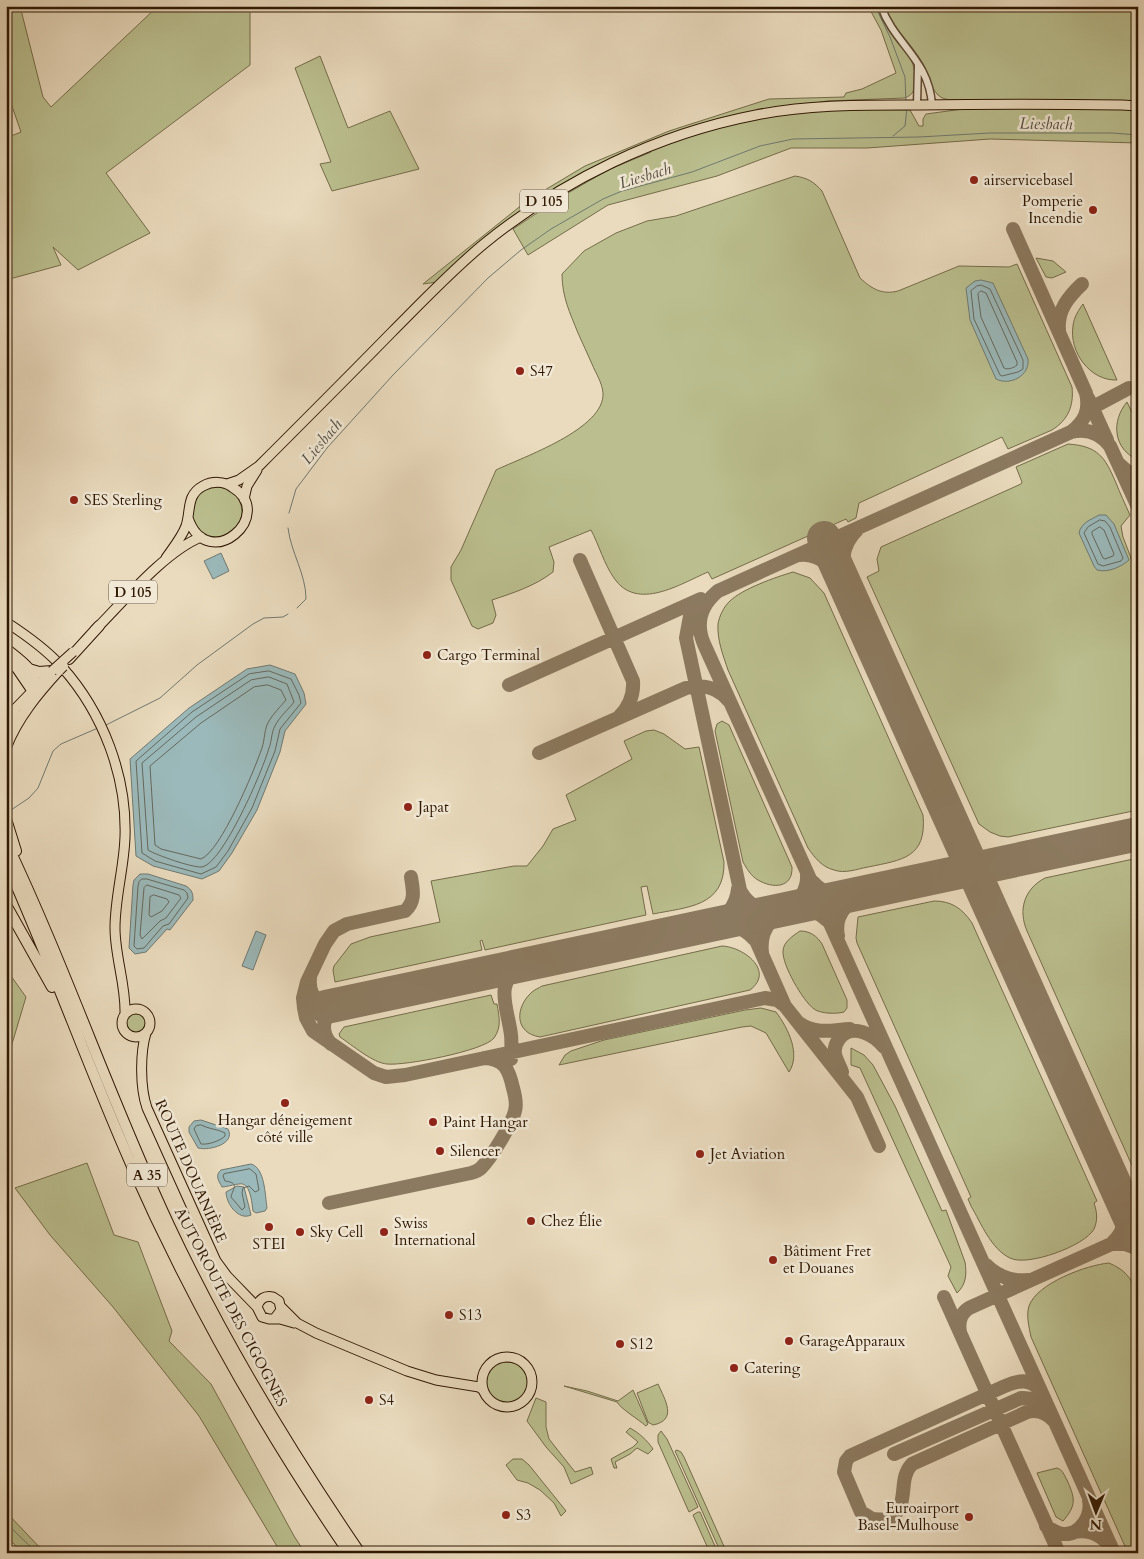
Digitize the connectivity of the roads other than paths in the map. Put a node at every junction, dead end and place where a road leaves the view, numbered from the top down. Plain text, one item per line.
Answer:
1 (881, 6) edge
2 (918, 64) junction
3 (910, 105) junction
4 (932, 105) junction
5 (1138, 106) edge
6 (259, 466) junction
7 (226, 484) junction
8 (244, 499) junction
9 (188, 518) junction
10 (201, 537) junction
11 (166, 558) junction
12 (6, 622) edge
13 (99, 626) junction
14 (6, 649) edge
15 (6, 657) edge
16 (59, 668) junction
17 (29, 669) junction
18 (34, 688) junction
19 (6, 733) edge
20 (6, 747) edge
21 (6, 819) edge
22 (6, 835) edge
23 (6, 842) edge
24 (6, 862) edge
25 (25, 881) junction
26 (6, 905) edge
27 (123, 988) junction
28 (136, 1009) junction
29 (125, 1014) junction
30 (70, 1017) junction
31 (146, 1033) junction
32 (132, 1037) junction
33 (142, 1053) junction
34 (241, 1291) junction
35 (264, 1297) junction
36 (257, 1307) junction
37 (281, 1307) junction
38 (275, 1318) junction
39 (297, 1323) junction
40 (482, 1378) junction
41 (459, 1383) junction
42 (483, 1390) junction
43 (349, 1553) edge
44 (360, 1553) edge

1 - 2 street
2 - 3 street
2 - 4 street
3 - 4 main road, D 105
3 - 6 main road, D 105
4 - 5 main road, D 105
6 - 7 main road, D 105
6 - 8 main road, D 105
7 - 8 main road
7 - 9 main road
8 - 10 main road
9 - 10 main road
9 - 11 main road, D 105
10 - 11 main road, D 105
11 - 13 main road, D 105
12 - 27 main road
13 - 16 highway
13 - 16 main road, D 105, bridge
14 - 17 highway
15 - 18 highway
16 - 17 highway
16 - 18 main road, D 105
16 - 20 highway
17 - 18 highway
18 - 19 main road, D 105
21 - 25 highway
22 - 25 highway
23 - 25 highway, AUTOROUTE DES CIGOGNES / A 35
24 - 30 highway, AUTOROUTE DES CIGOGNES / A 35
25 - 44 highway, AUTOROUTE DES CIGOGNES / A 35
26 - 30 highway
27 - 28 main road
27 - 29 main road
28 - 29 main road
28 - 31 main road
29 - 32 main road
30 - 43 highway, AUTOROUTE DES CIGOGNES / A 35
31 - 32 main road
31 - 33 main road, ROUTE DOUANIÈRE
32 - 33 main road
33 - 34 main road, ROUTE DOUANIÈRE
34 - 35 main road
34 - 36 main road, ROUTE DOUANIÈRE
35 - 36 main road
35 - 37 main road
36 - 38 main road
37 - 38 main road
37 - 39 main road
38 - 39 main road
39 - 41 main road
40 - 41 main road
40 - 42 main road
40 - 42 main road
41 - 42 main road

